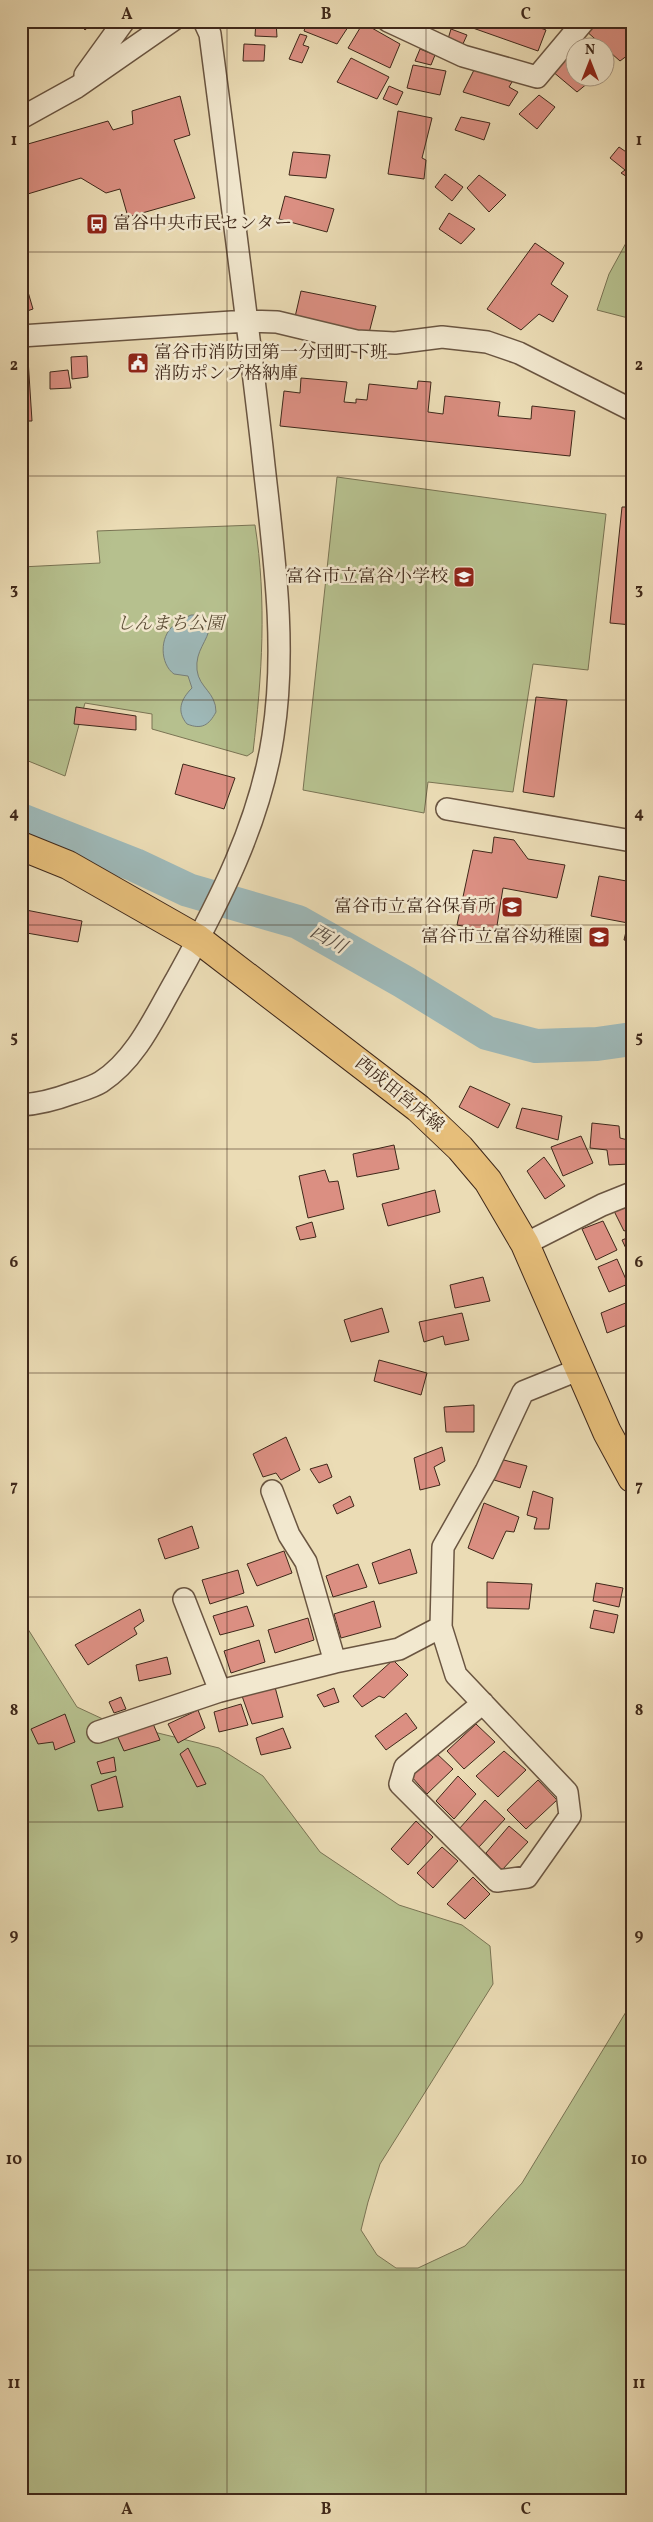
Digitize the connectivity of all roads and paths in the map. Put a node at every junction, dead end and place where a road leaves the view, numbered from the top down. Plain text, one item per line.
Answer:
1 (124, 21) edge
2 (172, 21) edge
3 (204, 21) edge
4 (388, 21) edge
5 (584, 21) edge
6 (77, 88) junction
7 (21, 118) edge
8 (247, 321) junction
9 (21, 336) edge
10 (632, 410) edge
11 (447, 809) dead end
12 (632, 842) edge
13 (21, 846) edge
14 (203, 929) junction
15 (21, 1105) edge
16 (632, 1193) edge
17 (525, 1244) junction
18 (580, 1369) junction
19 (632, 1478) edge
20 (272, 1491) dead end
21 (184, 1599) dead end
22 (441, 1627) junction
23 (335, 1662) junction
24 (220, 1692) junction
25 (483, 1703) junction
26 (98, 1732) dead end

1 - 6 street
2 - 6 street
3 - 8 street
4 - 5 street
6 - 7 street
8 - 9 street
8 - 10 street
8 - 14 street
11 - 12 street
13 - 14 main road, 西成田宮床線
14 - 15 street
14 - 17 main road, 西成田宮床線
16 - 17 street
17 - 18 main road, 西成田宮床線
18 - 19 main road, 西成田宮床線
18 - 22 street
20 - 23 street
21 - 24 street
22 - 23 street
22 - 25 street
23 - 24 street
24 - 26 street
25 - 25 street

